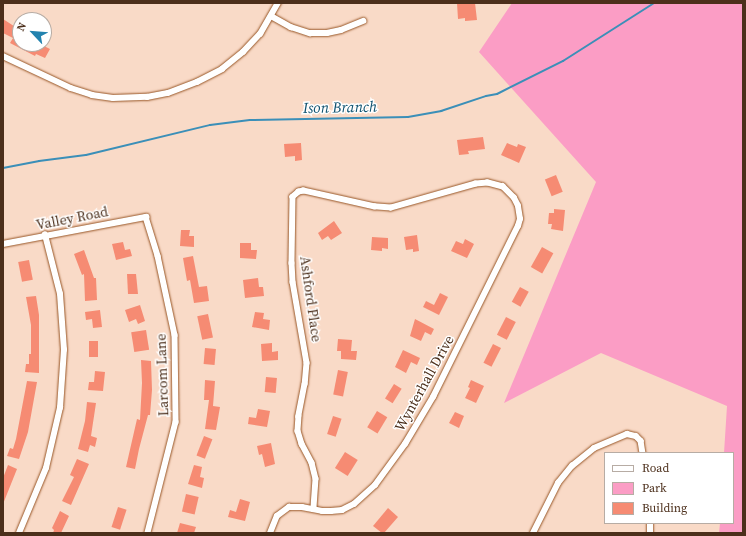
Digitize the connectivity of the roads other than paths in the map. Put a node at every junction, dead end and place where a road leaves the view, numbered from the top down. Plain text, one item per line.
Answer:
1 (278, 3) edge
2 (271, 16) junction
3 (363, 21) dead end
4 (3, 56) edge
5 (146, 217) joint
6 (45, 235) junction
7 (3, 244) edge
8 (480, 303) joint
9 (643, 452) edge
10 (314, 509) junction
11 (19, 533) edge
12 (148, 533) edge
13 (270, 533) edge
14 (533, 533) edge

1 - 2 street
2 - 3 street
2 - 4 street
5 - 6 street, Valley Road
5 - 12 street, Larcom Lane
6 - 7 street, Valley Road
6 - 11 street
8 - 10 street, Wynterhall Drive
8 - 10 street, Ashford Place
9 - 14 street
10 - 13 street, Wynterhall Drive

